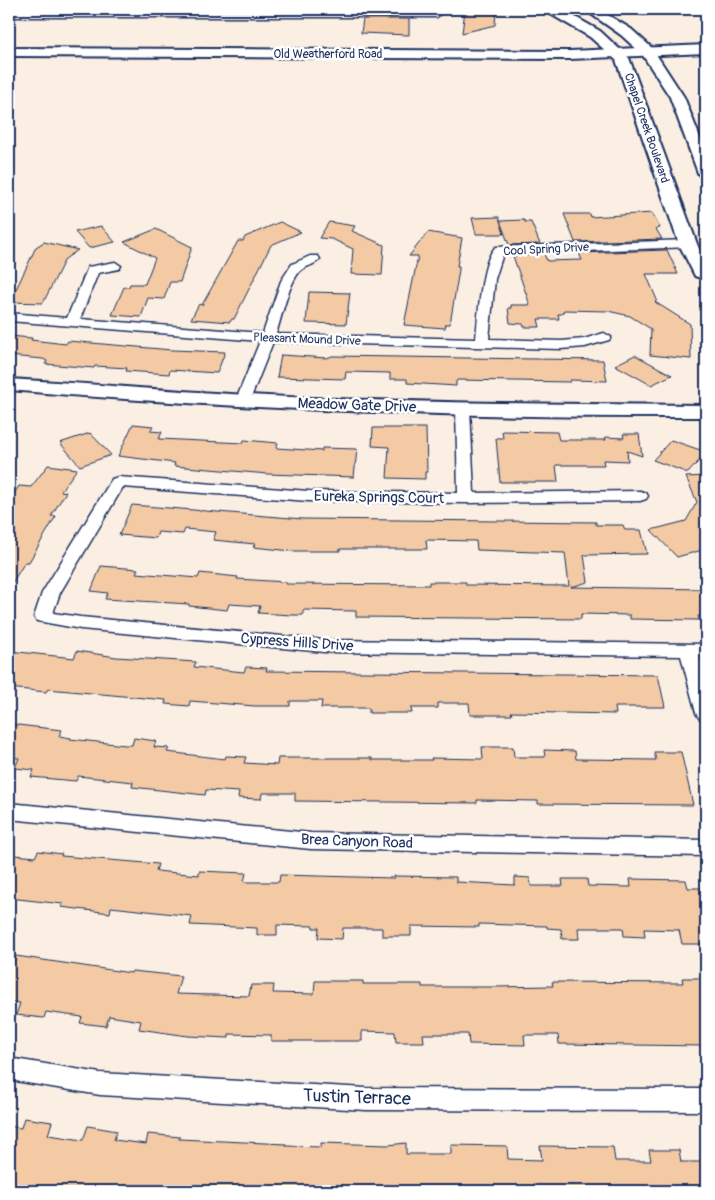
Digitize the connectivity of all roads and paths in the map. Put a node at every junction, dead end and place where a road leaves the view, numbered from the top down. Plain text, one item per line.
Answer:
1 (552, 9) edge
2 (590, 9) edge
3 (653, 9) edge
4 (433, 12) edge
5 (644, 12) dead end
6 (9, 14) edge
7 (706, 41) edge
8 (706, 49) edge
9 (647, 51) junction
10 (9, 52) edge
11 (617, 52) junction
12 (706, 174) edge
13 (688, 244) junction
14 (314, 260) dead end
15 (115, 266) dead end
16 (706, 275) edge
17 (9, 317) edge
18 (72, 323) junction
19 (604, 337) dead end
20 (268, 338) junction
21 (482, 343) junction
22 (9, 384) edge
23 (242, 400) junction
24 (463, 409) junction
25 (706, 411) edge
26 (118, 482) joint
27 (640, 496) dead end
28 (466, 498) junction
29 (698, 650) edge
30 (706, 713) edge
31 (9, 810) edge
32 (706, 848) edge
33 (9, 1069) edge
34 (706, 1100) edge

1 - 11 main road, Chapel Creek Boulevard
2 - 9 main road, Chapel Creek Boulevard
3 - 5 street
4 - 6 street
7 - 9 street
8 - 9 street
9 - 11 street, Old Weatherford Road
9 - 12 main road, Chapel Creek Boulevard
10 - 11 street, Old Weatherford Road
11 - 13 main road, Chapel Creek Boulevard
13 - 16 main road, Chapel Creek Boulevard
13 - 21 street, Cool Spring Drive
14 - 20 street
15 - 18 street
17 - 18 street, Pleasant Mound Drive
18 - 20 street, Pleasant Mound Drive
19 - 21 street, Pleasant Mound Drive
20 - 21 street, Pleasant Mound Drive
20 - 23 street
22 - 23 street, Meadow Gate Drive
23 - 24 street, Meadow Gate Drive
24 - 25 street, Meadow Gate Drive
24 - 28 street
26 - 28 street, Eureka Springs Court
26 - 29 street, Cypress Hills Drive
27 - 28 street, Eureka Springs Court
29 - 30 street
31 - 32 street, Brea Canyon Road
33 - 34 street, Tustin Terrace

